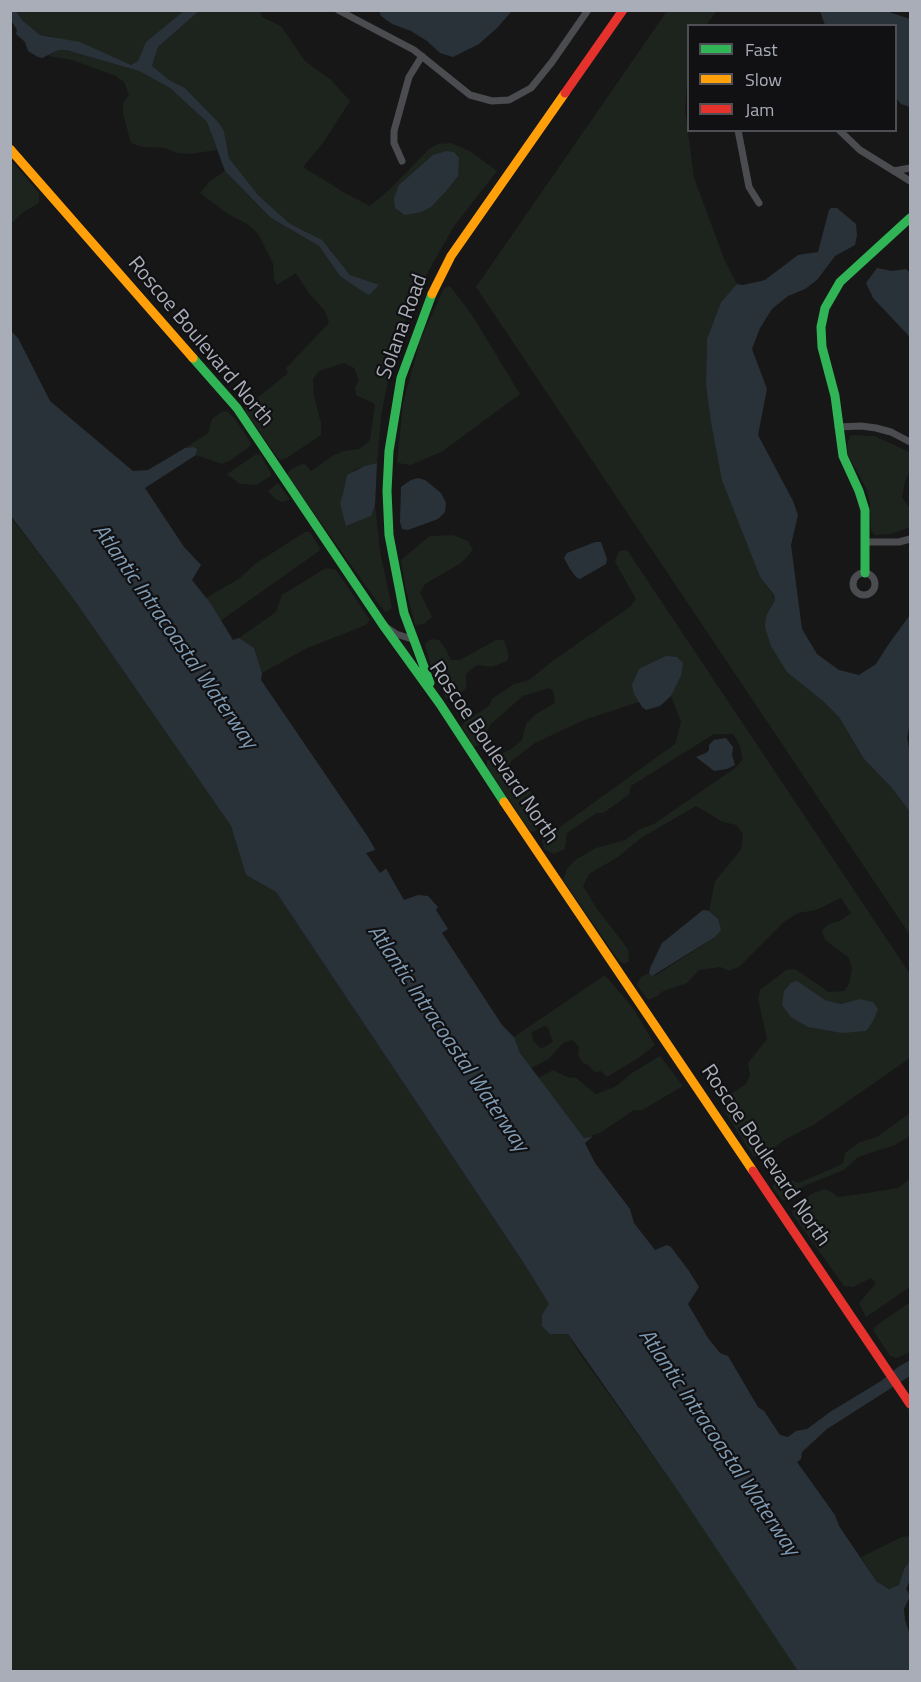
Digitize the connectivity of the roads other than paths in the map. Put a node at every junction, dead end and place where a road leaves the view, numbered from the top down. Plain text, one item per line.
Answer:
1 (338, 10) edge
2 (588, 10) edge
3 (623, 10) edge
4 (422, 56) junction
5 (738, 132) edge
6 (841, 132) edge
7 (10, 149) edge
8 (402, 161) dead end
9 (910, 168) edge
10 (894, 171) junction
11 (910, 181) edge
12 (759, 204) dead end
13 (910, 218) edge
14 (838, 427) junction
15 (910, 442) edge
16 (910, 539) edge
17 (866, 542) junction
18 (865, 573) dead end
19 (383, 625) junction
20 (412, 639) junction
21 (440, 704) junction
22 (910, 1404) edge

1 - 4 street
2 - 4 street
3 - 20 street, Solana Road
4 - 8 street
5 - 12 street
6 - 10 street
7 - 19 street, Roscoe Boulevard North
9 - 10 street
10 - 11 street
13 - 14 street
14 - 15 street
14 - 17 street
16 - 17 street
17 - 18 street
19 - 20 street
19 - 21 street, Roscoe Boulevard North
20 - 21 street, Solana Road
21 - 22 street, Roscoe Boulevard North

